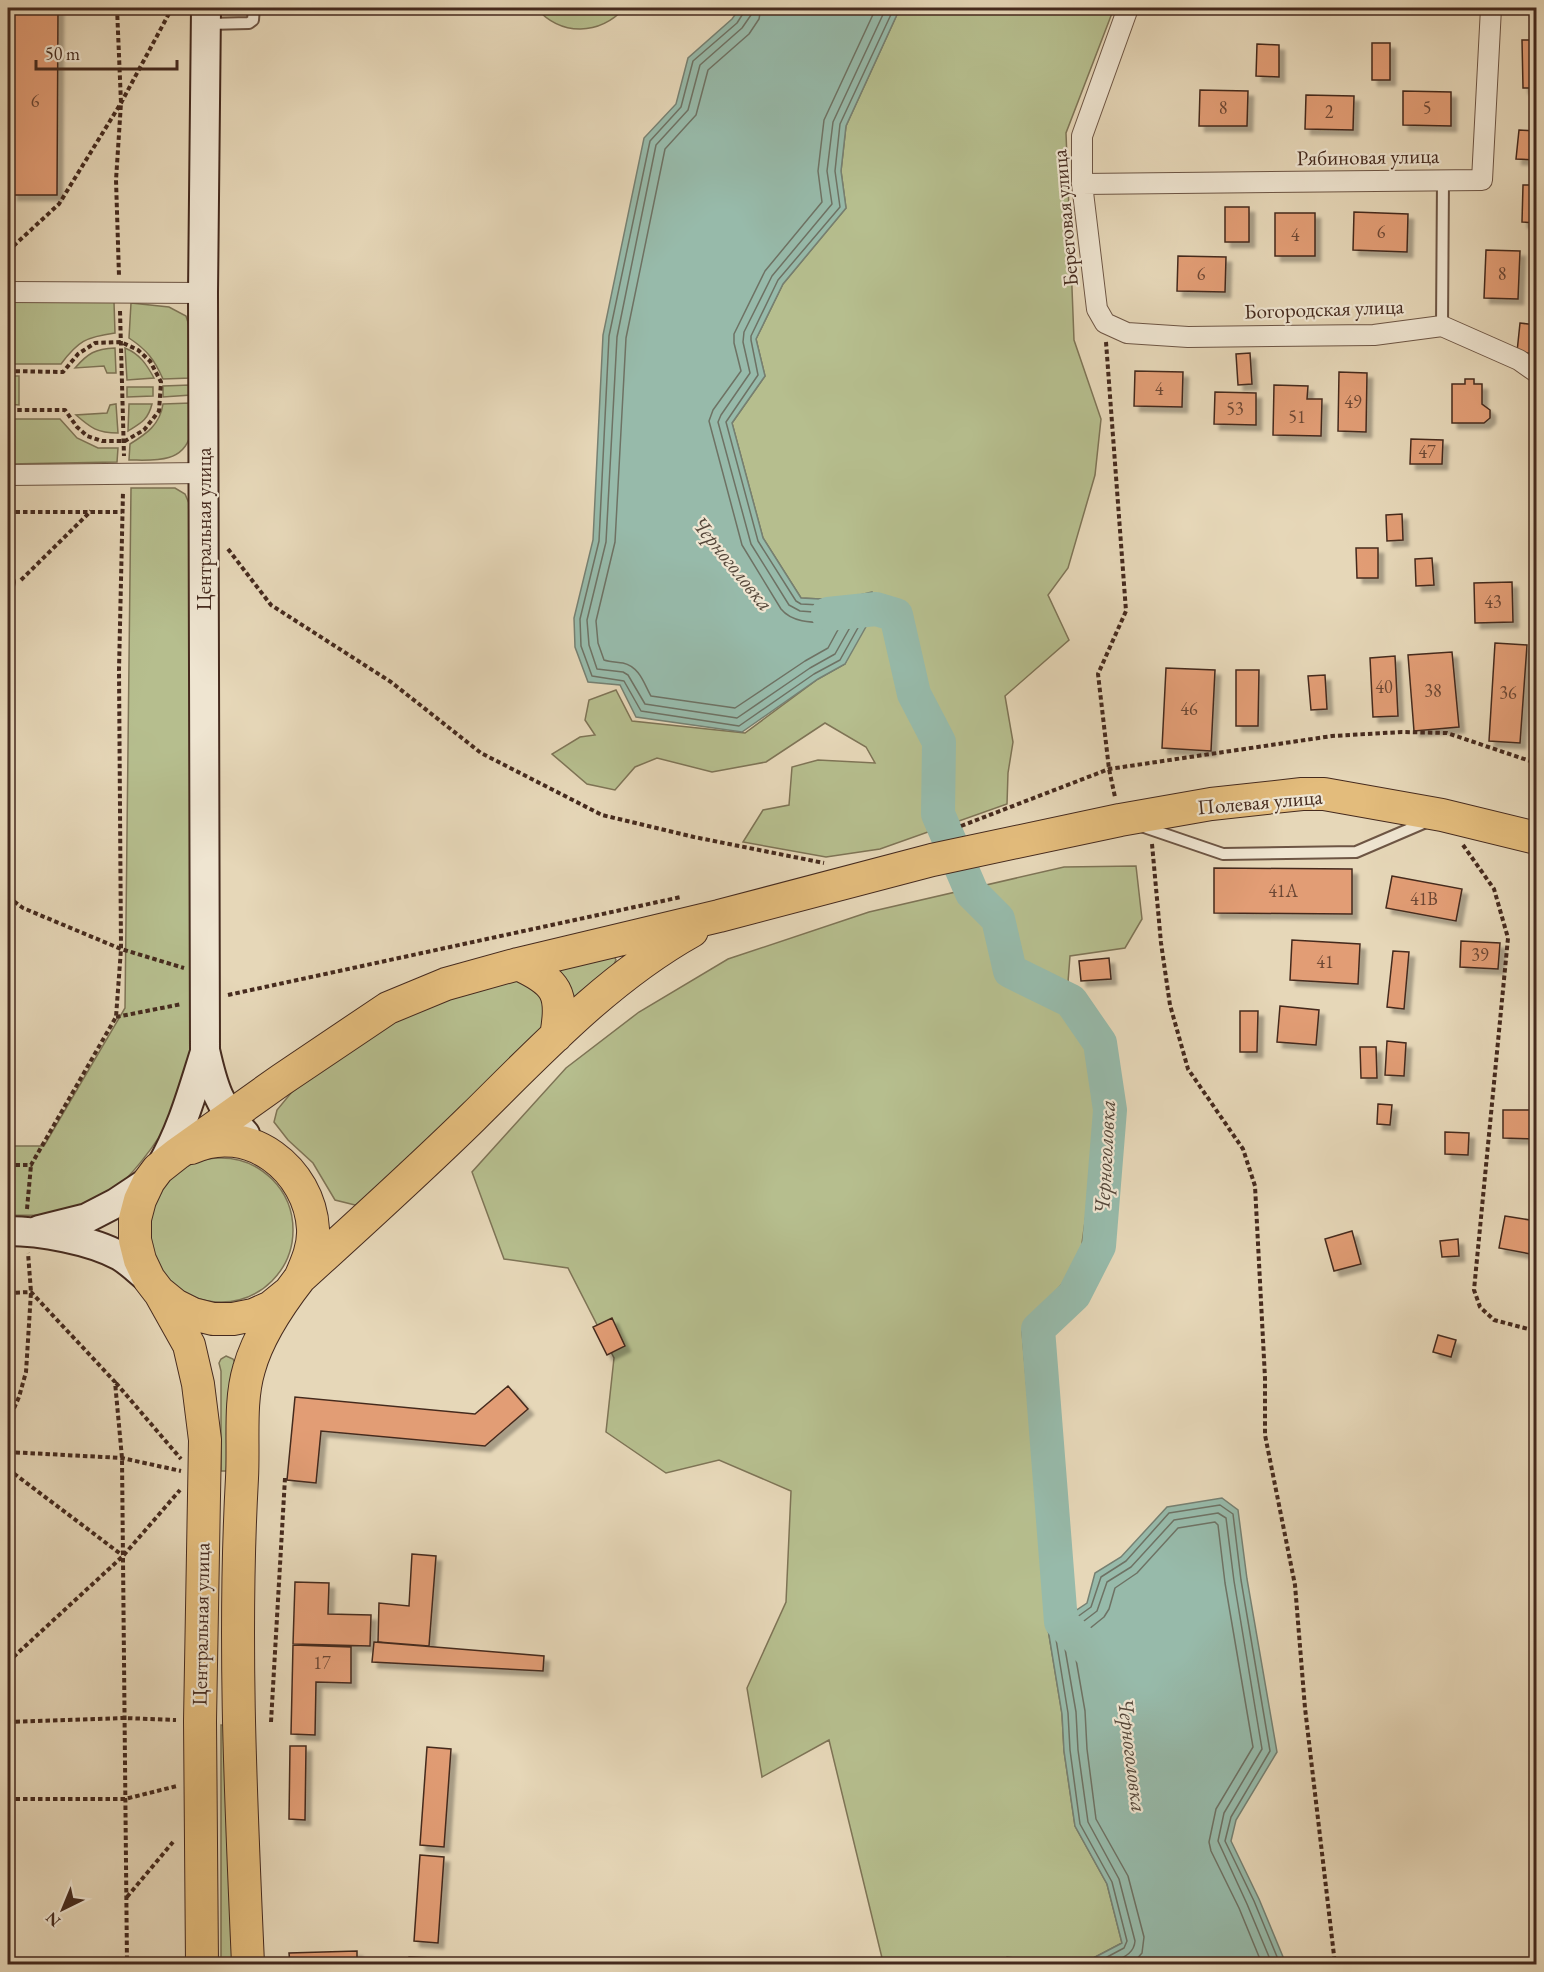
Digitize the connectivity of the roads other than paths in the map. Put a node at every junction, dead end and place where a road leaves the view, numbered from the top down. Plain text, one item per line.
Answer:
1 (255, 8) edge
2 (1128, 8) edge
3 (1491, 8) edge
4 (206, 16) edge
5 (1443, 180) junction
6 (1082, 184) junction
7 (8, 292) edge
8 (203, 293) junction
9 (1105, 323) joint
10 (1442, 326) junction
11 (1536, 372) edge
12 (203, 473) junction
13 (8, 475) edge
14 (1442, 814) junction
15 (1120, 820) junction
16 (1536, 838) edge
17 (718, 916) junction
18 (518, 964) junction
19 (556, 1036) junction
20 (205, 1050) junction
21 (230, 1118) junction
22 (263, 1150) junction
23 (162, 1168) junction
24 (24, 1231) edge
25 (154, 1285) junction
26 (293, 1286) junction
27 (202, 1965) edge
28 (248, 1965) edge

1 - 4 lane
2 - 6 street, Береговая улица
3 - 5 street, Рябиновая улица
4 - 8 street, Центральная улица
5 - 6 street, Рябиновая улица
5 - 10 lane
6 - 9 street, Береговая улица
7 - 8 street
8 - 12 street, Центральная улица
9 - 10 street, Богородская улица
10 - 11 street
12 - 13 street
12 - 20 street, Центральная улица
14 - 15 main road, Полевая улица
14 - 15 lane
14 - 16 main road, Полевая улица
15 - 17 main road, Полевая улица
17 - 18 main road
17 - 19 main road
18 - 19 main road
18 - 21 main road
19 - 26 main road
20 - 21 street
20 - 23 street
21 - 22 street
21 - 23 main road
22 - 23 main road
22 - 26 main road
23 - 24 street
23 - 25 main road
24 - 25 street
25 - 26 main road
25 - 27 main road, Центральная улица
26 - 28 main road, Центральная улица

